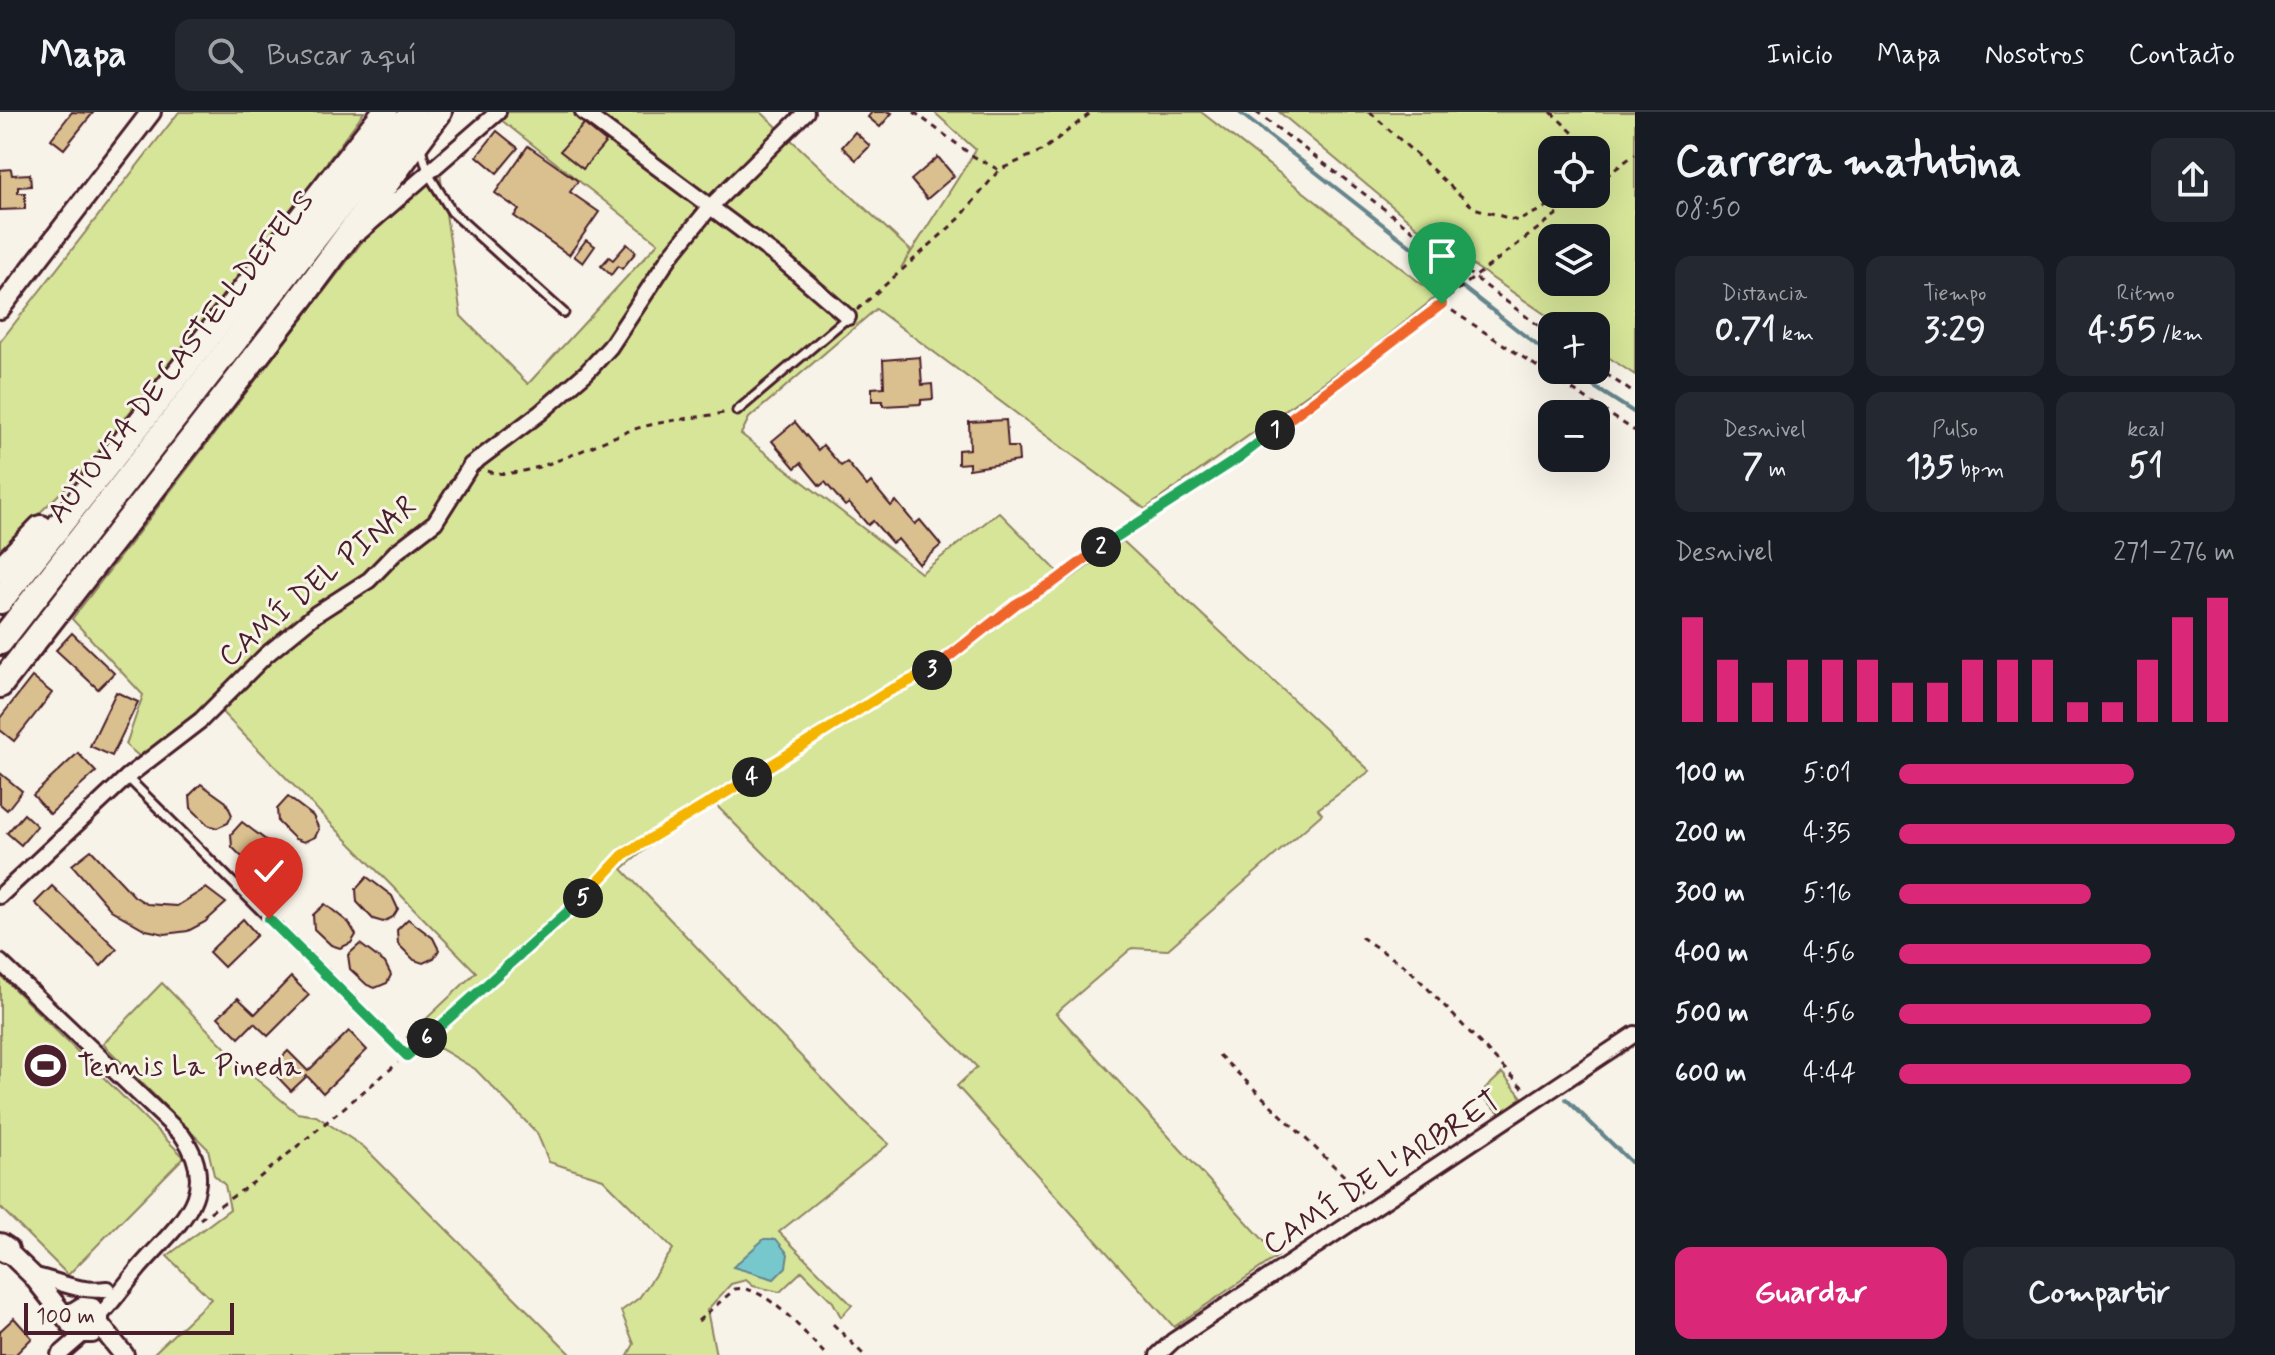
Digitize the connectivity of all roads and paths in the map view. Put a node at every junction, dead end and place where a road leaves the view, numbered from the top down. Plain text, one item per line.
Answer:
1 (385, 112) edge
2 (413, 112) edge
3 (439, 112) edge
4 (498, 112) edge
5 (583, 112) edge
6 (806, 112) edge
7 (914, 112) edge
8 (1092, 112) edge
9 (1256, 112) edge
10 (1370, 112) edge
11 (1551, 112) edge
12 (144, 114) edge
13 (1576, 136) edge
14 (419, 140) junction
15 (1635, 154) edge
16 (1610, 168) edge
17 (999, 170) junction
18 (1613, 171) junction
19 (1610, 173) edge
20 (429, 175) junction
21 (711, 206) junction
22 (1544, 208) edge
23 (1565, 208) edge
24 (334, 253) junction
25 (1474, 280) junction
26 (1442, 304) junction
27 (0, 309) edge
28 (564, 313) dead end
29 (848, 317) junction
30 (1538, 326) edge
31 (1610, 377) edge
32 (1635, 394) edge
33 (737, 411) joint
34 (1635, 431) edge
35 (115, 456) junction
36 (471, 465) junction
37 (0, 570) edge
38 (0, 601) edge
39 (0, 642) edge
40 (0, 685) edge
41 (127, 777) junction
42 (0, 896) edge
43 (1361, 937) dead end
44 (0, 962) edge
45 (1635, 1034) edge
46 (1219, 1055) dead end
47 (407, 1056) junction
48 (1533, 1105) junction
49 (1373, 1210) junction
50 (172, 1234) junction
51 (2, 1247) edge
52 (138, 1269) junction
53 (32, 1275) junction
54 (107, 1289) junction
55 (86, 1321) junction
56 (698, 1321) dead end
57 (833, 1324) dead end
58 (59, 1355) edge
59 (107, 1355) edge
60 (124, 1355) edge
61 (826, 1355) edge
62 (864, 1355) edge
63 (1158, 1355) edge

1 - 35 highway, AUTOVIA DE CASTELLDEFELS
2 - 39 highway, AUTOVIA DE CASTELLDEFELS
3 - 14 highway
4 - 20 street
5 - 21 street
6 - 21 street, CAMÍ DEL PINAR
7 - 17 path
8 - 17 path
9 - 25 path
10 - 22 path
11 - 13 path
12 - 27 street
14 - 20 lane
14 - 24 highway
15 - 18 path
16 - 18 path
17 - 29 path
18 - 19 path
20 - 24 street
20 - 28 lane
21 - 29 street
21 - 36 street, CAMÍ DEL PINAR
23 - 25 path
24 - 40 highway
25 - 26 path
25 - 30 path
26 - 34 path
26 - 47 path
29 - 33 lane
31 - 32 path
33 - 36 path
35 - 37 highway
35 - 38 highway, AUTOVIA DE CASTELLDEFELS
36 - 41 street, CAMÍ DEL PINAR
41 - 42 street, CAMÍ DEL PINAR
41 - 47 lane
43 - 48 path
44 - 50 street
45 - 48 street, CAMÍ DE L'ARBRET
46 - 49 path
47 - 50 path
48 - 49 street, CAMÍ DE L'ARBRET
49 - 63 street, CAMÍ DE L'ARBRET
50 - 52 street
51 - 53 street
52 - 54 street
52 - 55 street
53 - 54 street
53 - 55 street
54 - 55 street
55 - 58 street
55 - 59 street
55 - 60 street
56 - 61 path
57 - 62 path

